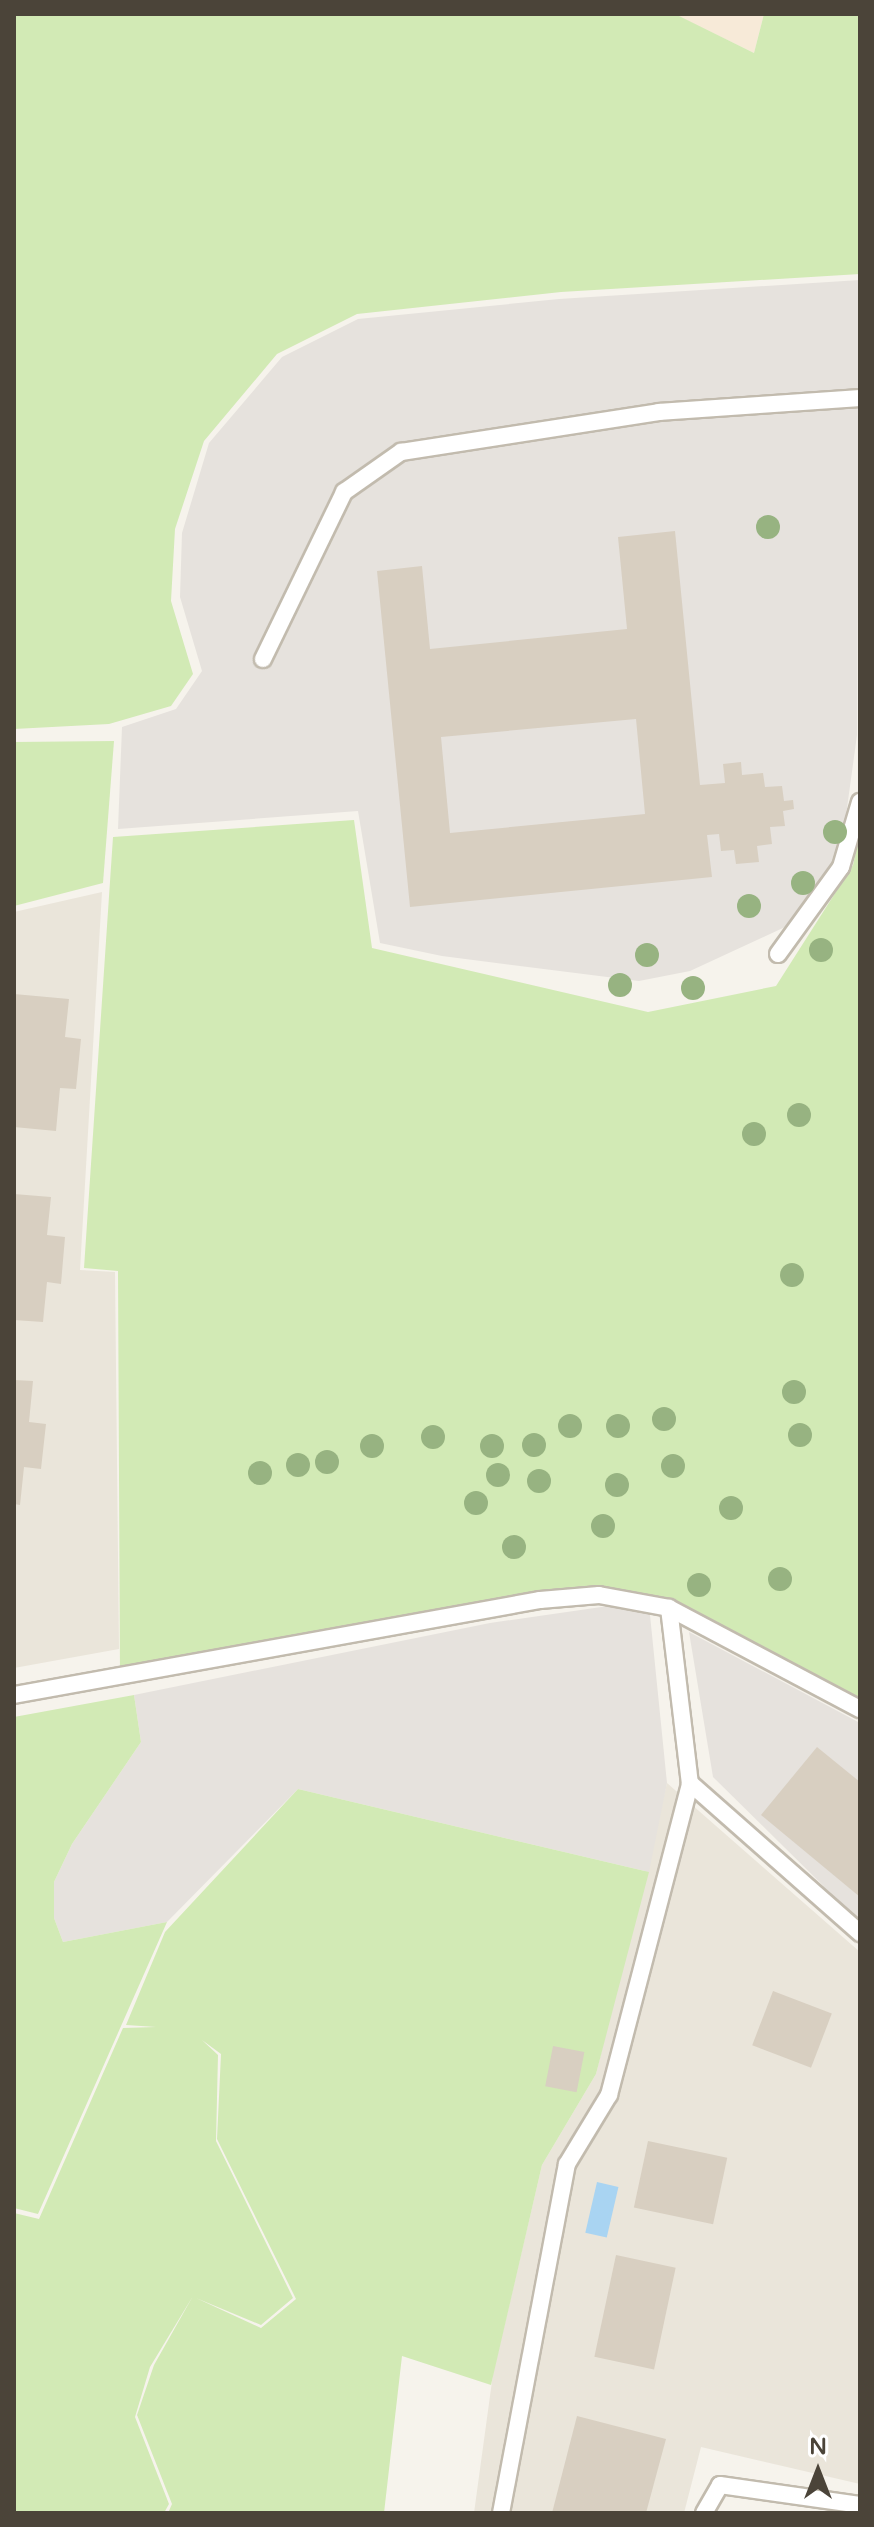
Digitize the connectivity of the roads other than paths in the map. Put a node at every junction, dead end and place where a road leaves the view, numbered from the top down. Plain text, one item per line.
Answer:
1 (860, 398) edge
2 (263, 659) dead end
3 (860, 802) edge
4 (778, 954) dead end
5 (669, 1608) junction
6 (14, 1695) edge
7 (860, 1709) edge
8 (690, 1783) junction
9 (860, 1933) edge
10 (860, 2505) edge
11 (501, 2513) edge
12 (704, 2513) edge

1 - 2 lane
3 - 4 lane
5 - 6 lane
5 - 7 lane
5 - 8 lane
8 - 9 lane
8 - 11 lane
10 - 12 lane

